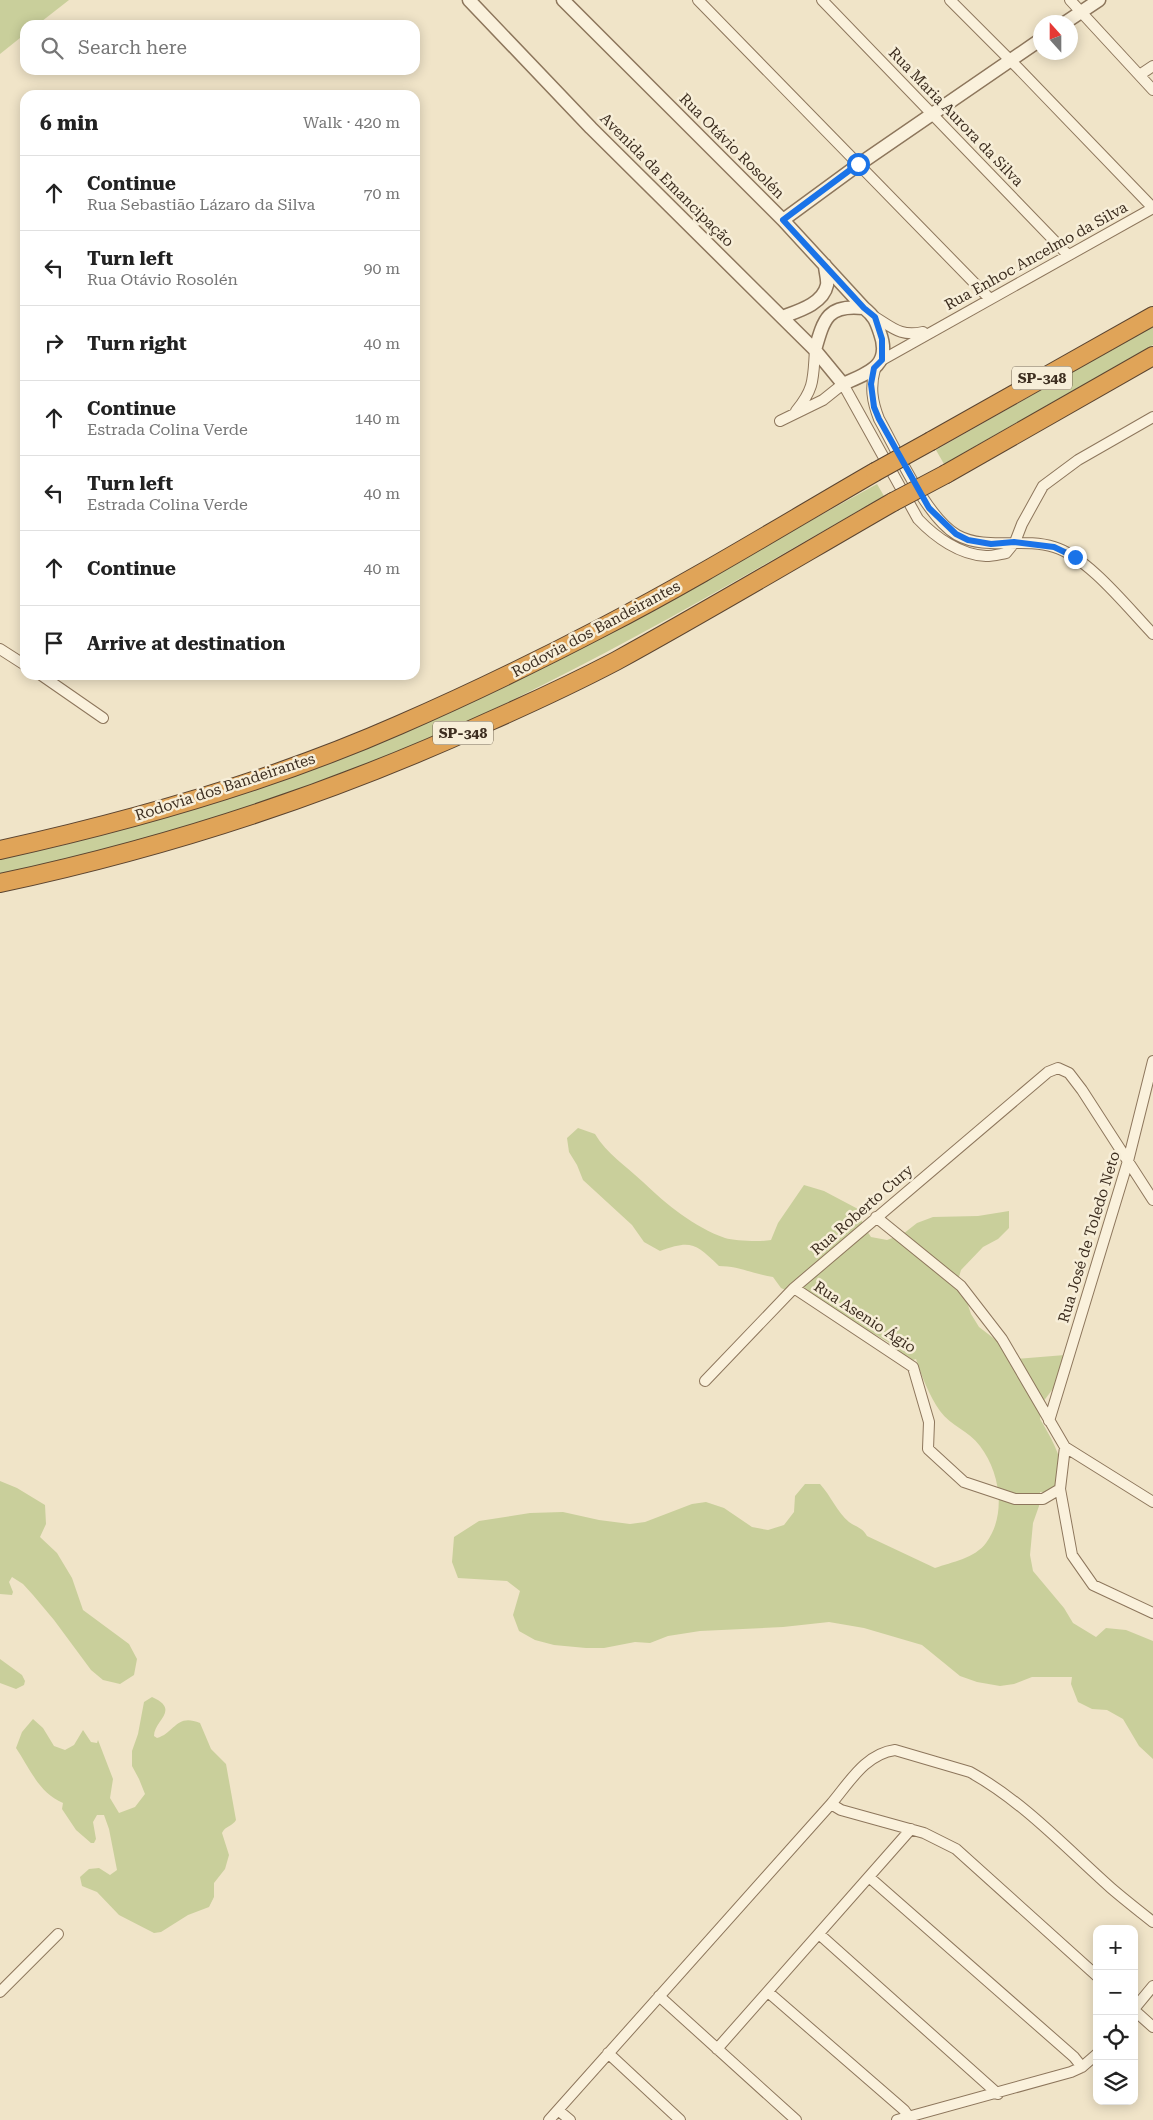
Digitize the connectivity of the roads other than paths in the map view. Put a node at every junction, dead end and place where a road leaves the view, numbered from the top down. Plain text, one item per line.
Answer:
1 (469, 0) edge
2 (563, 0) edge
3 (698, 0) edge
4 (822, 0) edge
5 (950, 0) edge
6 (1070, 0) edge
7 (1099, 0) edge
8 (1082, 12) junction
9 (1077, 15) edge
10 (1033, 45) edge
11 (1010, 60) junction
12 (1153, 66) edge
13 (1141, 74) junction
14 (1153, 90) edge
15 (932, 114) junction
16 (858, 164) junction
17 (1153, 208) edge
18 (783, 220) junction
19 (1068, 255) junction
20 (825, 265) junction
21 (990, 299) junction
22 (864, 308) junction
23 (1153, 316) edge
24 (782, 317) junction
25 (875, 317) junction
26 (934, 330) junction
27 (815, 350) junction
28 (1153, 356) edge
29 (878, 364) junction
30 (843, 384) junction
31 (795, 413) junction
32 (1153, 417) edge
33 (780, 421) dead end
34 (1014, 542) junction
35 (1153, 634) edge
36 (0, 649) edge
37 (20, 662) edge
38 (48, 680) edge
39 (103, 718) dead end
40 (0, 850) edge
41 (0, 883) edge
42 (1153, 1061) edge
43 (1128, 1161) junction
44 (1153, 1200) edge
45 (876, 1217) junction
46 (794, 1288) junction
47 (706, 1381) dead end
48 (1049, 1421) junction
49 (1064, 1447) junction
50 (1060, 1489) junction
51 (1153, 1502) edge
52 (1153, 1613) edge
53 (831, 1804) junction
54 (911, 1829) junction
55 (869, 1877) junction
56 (1153, 1922) edge
57 (58, 1934) dead end
58 (819, 1934) junction
59 (1093, 1972) edge
60 (1153, 1986) edge
61 (0, 1992) edge
62 (768, 1992) junction
63 (659, 1996) junction
64 (1138, 2005) edge
65 (1138, 2014) edge
66 (1153, 2027) edge
67 (718, 2050) junction
68 (608, 2053) junction
69 (1093, 2057) edge
70 (1082, 2067) junction
71 (998, 2094) junction
72 (558, 2110) junction
73 (908, 2117) junction
74 (549, 2120) edge
75 (570, 2120) edge
76 (680, 2120) edge
77 (796, 2120) edge
78 (897, 2120) edge

1 - 24 street, Avenida da Emancipação
2 - 18 street, Rua Otávio Rosolén
3 - 16 street
4 - 15 street, Rua Maria Aurora da Silva
5 - 11 street
6 - 8 street
7 - 8 street
8 - 9 street
8 - 13 street
10 - 11 street
11 - 15 street
11 - 17 street
12 - 13 street
13 - 14 street
15 - 16 street
15 - 19 street, Rua Maria Aurora da Silva
16 - 18 street
16 - 21 street
17 - 19 street, Rua Enhoc Ancelmo da Silva
18 - 20 street, Rua Otávio Rosolén
19 - 21 street, Rua Enhoc Ancelmo da Silva
20 - 22 street, Rua Otávio Rosolén
20 - 24 street
21 - 26 street, Rua Enhoc Ancelmo da Silva
22 - 25 street, Rua Otávio Rosolén
22 - 27 street
23 - 40 highway, Rodovia dos Bandeirantes / SP-348, bridge
24 - 27 street, Avenida da Emancipação
25 - 26 street, Rua Enhoc Ancelmo da Silva
25 - 29 street
26 - 29 street, Rua Enhoc Ancelmo da Silva
27 - 30 street, Avenida da Emancipação
27 - 31 street
28 - 41 highway, SP-348, bridge
29 - 30 street
29 - 34 street
30 - 31 street
30 - 34 street
31 - 33 street
32 - 34 street
34 - 35 street
36 - 37 street
38 - 39 street
42 - 43 street, Rua José de Toledo Neto
43 - 44 street
43 - 45 street, Rua Roberto Cury
43 - 48 street, Rua José de Toledo Neto
45 - 46 street, Rua Roberto Cury
45 - 48 street
46 - 47 street, Rua Roberto Cury
46 - 50 street, Rua Asenio Ágio
48 - 49 street
49 - 50 street
49 - 51 street
50 - 52 street
53 - 54 street
53 - 56 street
53 - 63 street
54 - 55 street
54 - 59 street
55 - 58 street
55 - 70 street
57 - 61 street
58 - 62 street
58 - 71 street
60 - 64 street
62 - 67 street
62 - 73 street
63 - 67 street
63 - 68 street
65 - 66 street
67 - 77 street
68 - 72 street
68 - 76 street
69 - 70 street
70 - 71 street
71 - 73 street
72 - 74 street
72 - 75 street
73 - 78 street

